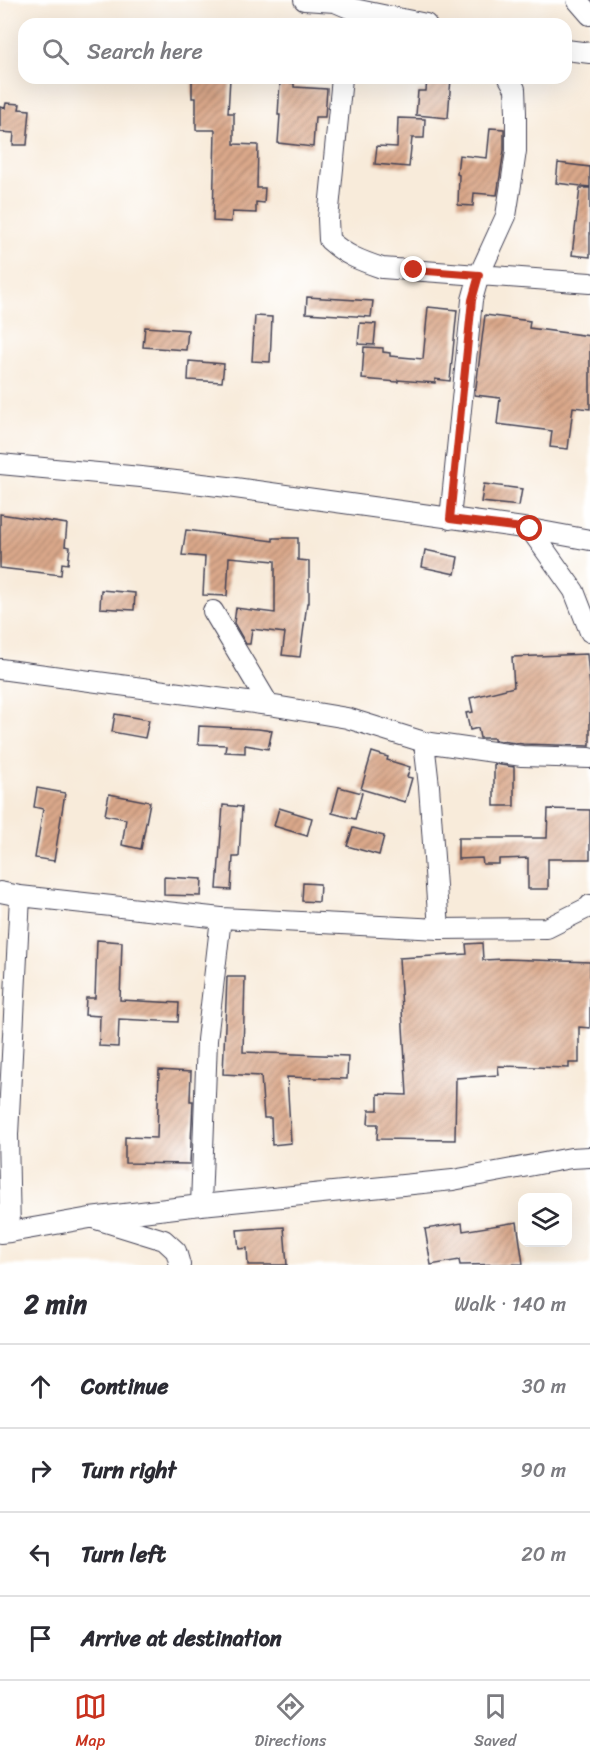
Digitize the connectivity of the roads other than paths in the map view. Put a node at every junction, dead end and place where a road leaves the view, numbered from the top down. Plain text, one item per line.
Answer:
1 (304, 0) edge
2 (577, 0) edge
3 (342, 9) edge
4 (590, 15) edge
5 (392, 18) edge
6 (572, 51) edge
7 (590, 53) edge
8 (341, 84) edge
9 (515, 84) edge
10 (479, 275) junction
11 (586, 281) edge
12 (0, 464) edge
13 (450, 519) junction
14 (530, 529) junction
15 (590, 540) edge
16 (213, 611) dead end
17 (590, 632) edge
18 (0, 669) edge
19 (269, 705) junction
20 (424, 742) junction
21 (590, 758) edge
22 (0, 892) edge
23 (20, 896) junction
24 (590, 905) edge
25 (220, 918) junction
26 (439, 929) junction
27 (4, 1134) edge
28 (590, 1157) edge
29 (201, 1205) junction
30 (90, 1218) junction
31 (5, 1233) edge
32 (180, 1265) edge

1 - 3 street
2 - 4 street
3 - 5 street
6 - 7 street
8 - 10 street
9 - 10 street
10 - 11 street
10 - 13 street
12 - 13 street
13 - 14 street
14 - 15 street
14 - 17 street
16 - 19 street
18 - 19 street
19 - 20 street
20 - 21 street
20 - 26 street
22 - 23 street
23 - 25 street
23 - 27 street
24 - 26 street
25 - 26 street
25 - 29 street
27 - 31 street
28 - 29 street
29 - 30 street
30 - 31 street
30 - 32 street

